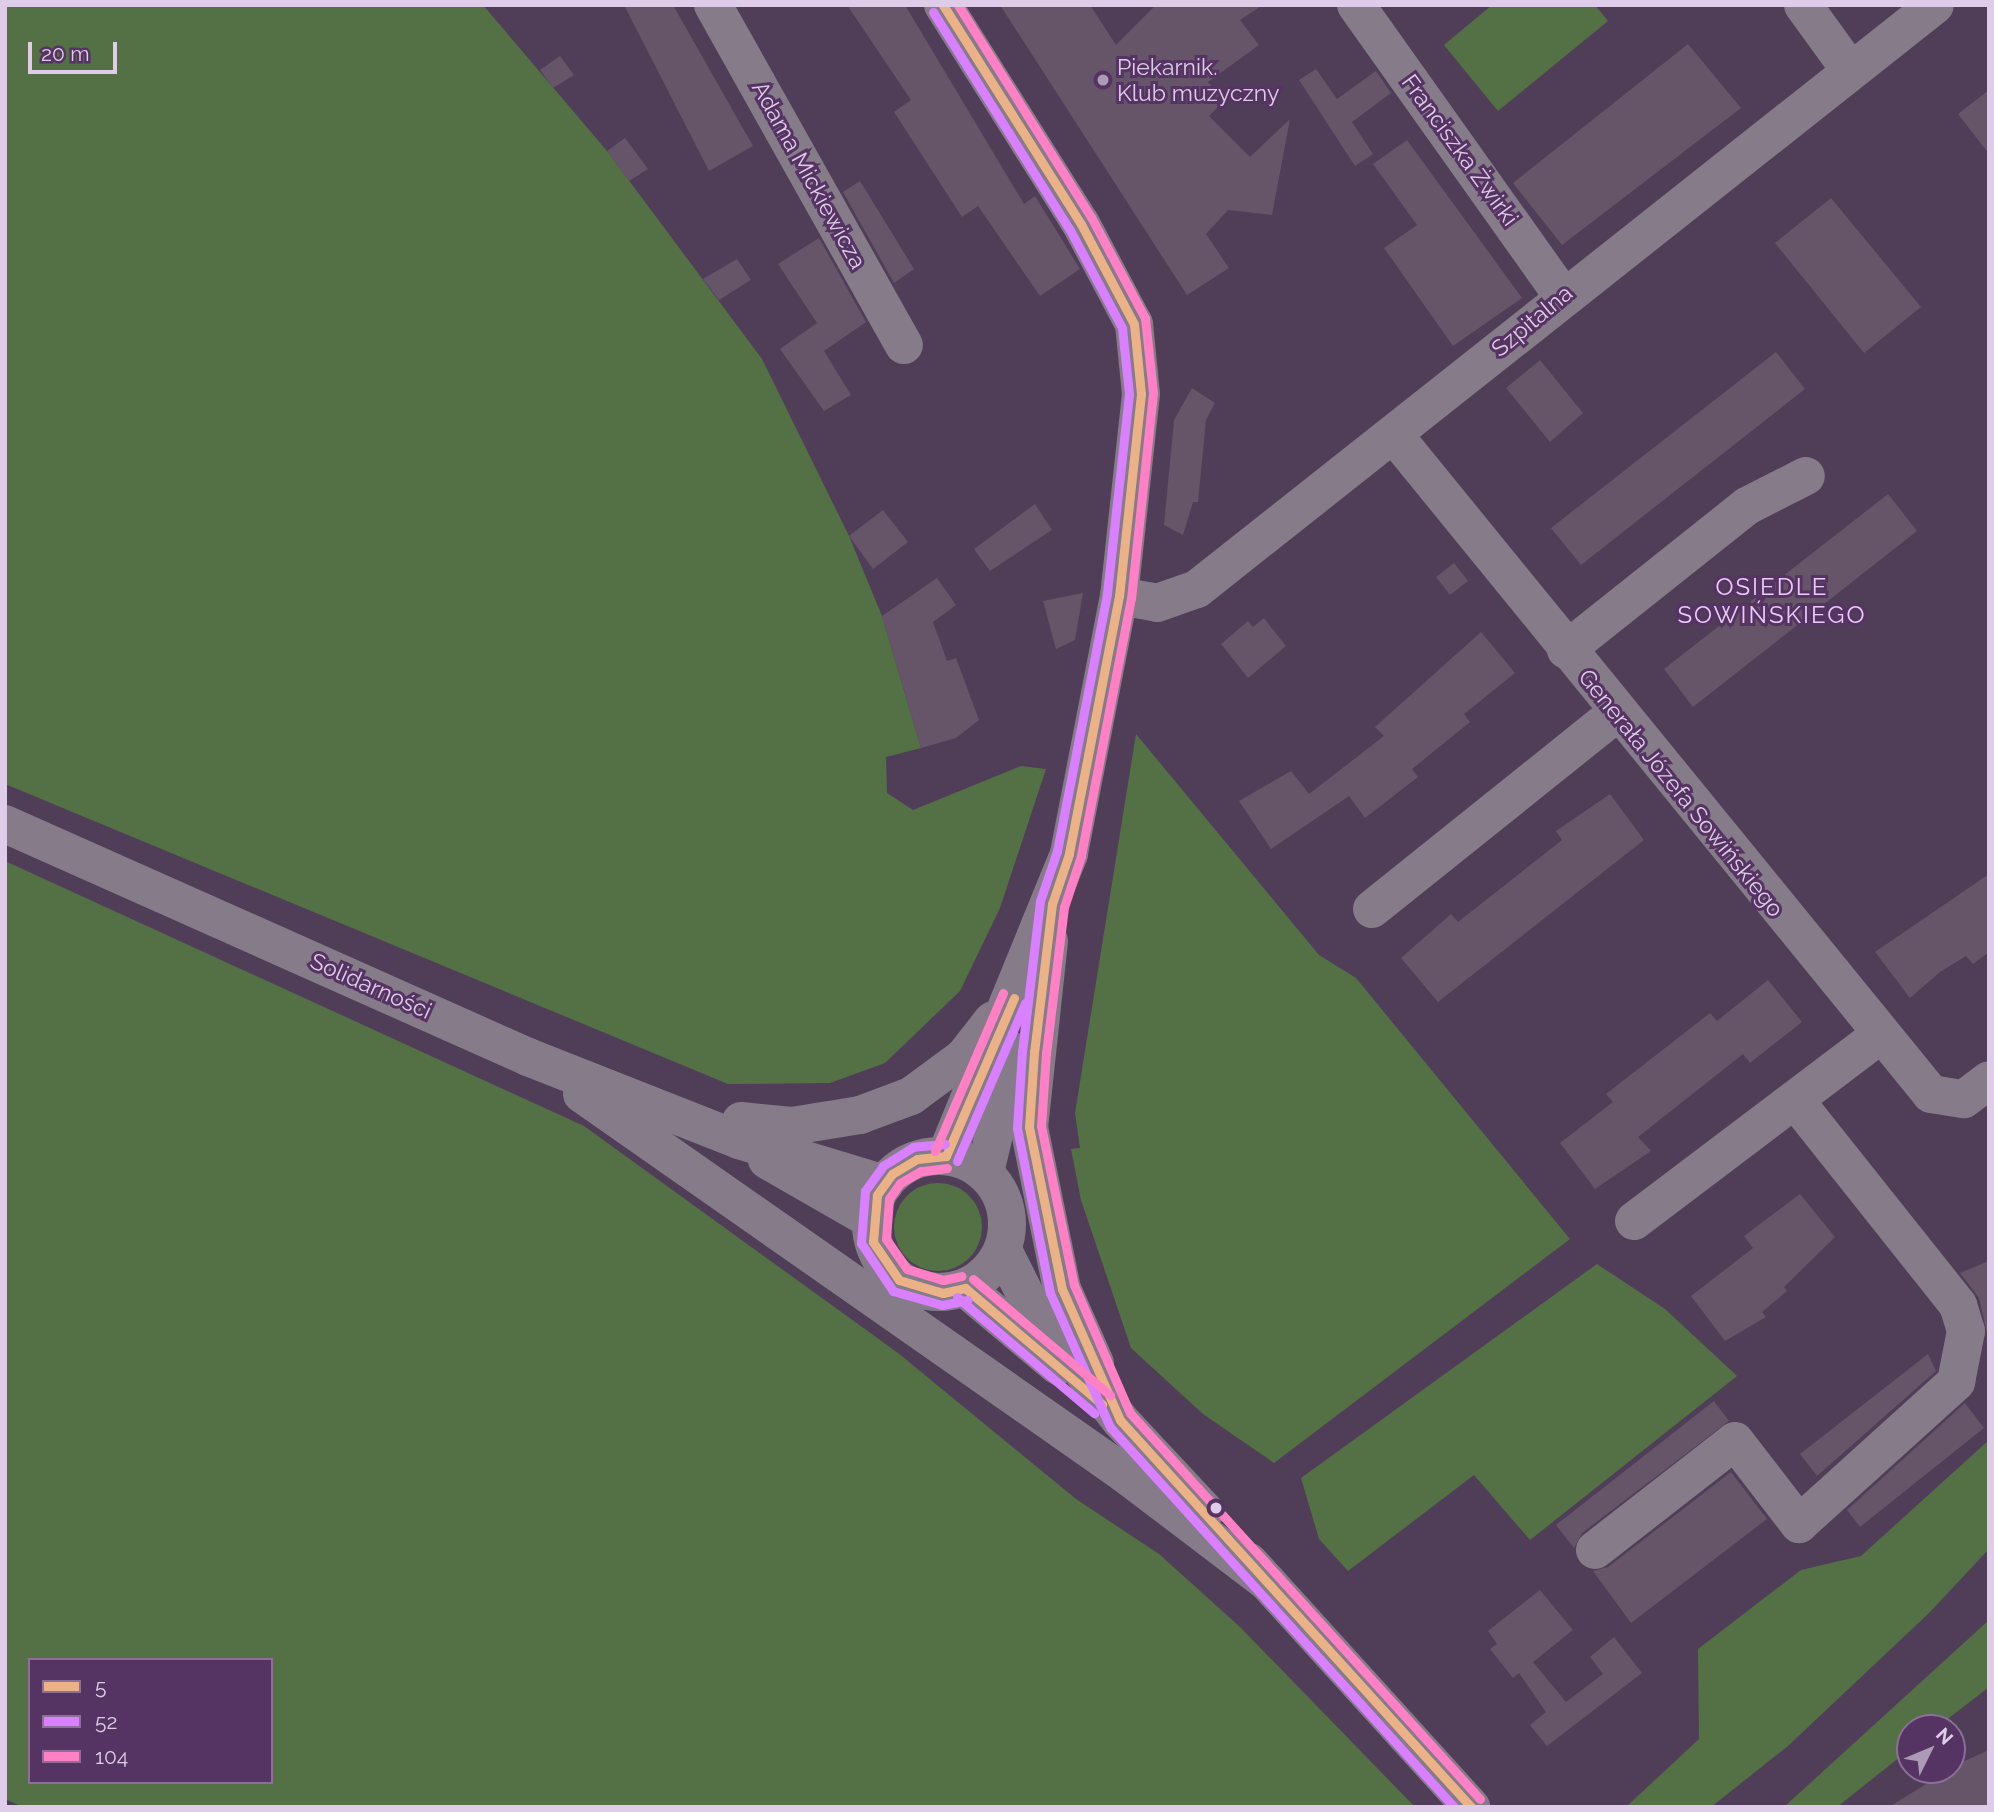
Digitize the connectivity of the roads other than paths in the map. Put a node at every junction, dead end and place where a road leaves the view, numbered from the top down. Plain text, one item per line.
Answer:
1 (713, 5) edge
2 (943, 5) edge
3 (1356, 5) edge
4 (1803, 5) edge
5 (1935, 5) edge
6 (1850, 70) junction
7 (1562, 295) junction
8 (904, 345) dead end
9 (1394, 435) junction
10 (1806, 476) dead end
11 (1119, 596) junction
12 (1566, 650) junction
13 (1615, 714) junction
14 (5, 824) edge
15 (1052, 904) junction
16 (1372, 909) dead end
17 (1879, 1036) junction
18 (528, 1057) junction
19 (1989, 1080) edge
20 (608, 1088) junction
21 (1796, 1101) junction
22 (739, 1140) junction
23 (946, 1156) junction
24 (985, 1172) junction
25 (885, 1184) junction
26 (870, 1219) junction
27 (1634, 1221) dead end
28 (1003, 1250) junction
29 (965, 1288) junction
30 (1120, 1420) junction
31 (1595, 1550) dead end
32 (1266, 1581) junction
33 (1471, 1807) edge

1 - 8 street, Adama Mickiewicza
2 - 11 street
3 - 7 street, Franciszka Żwirki
4 - 6 street
5 - 6 street, Szpitalna
6 - 7 street, Szpitalna
7 - 9 street, Szpitalna
9 - 11 street, Szpitalna
9 - 12 street, Generała Józefa Sowińskiego
10 - 12 street
11 - 15 street
12 - 13 street, Generała Józefa Sowińskiego
13 - 16 street
13 - 17 street, Generała Józefa Sowińskiego
14 - 18 street, Solidarności
15 - 20 street
15 - 23 street
15 - 24 street
15 - 30 street
17 - 19 street, Generała Józefa Sowińskiego
17 - 21 street
18 - 20 street, Solidarności
18 - 32 street
20 - 22 street, Solidarności
21 - 27 street
21 - 31 street
22 - 25 street, Solidarności
22 - 26 street, Solidarności
23 - 24 street
23 - 25 street
24 - 28 street
25 - 26 street
26 - 29 street
28 - 29 street
28 - 30 street
29 - 30 street
30 - 32 street
32 - 33 street

